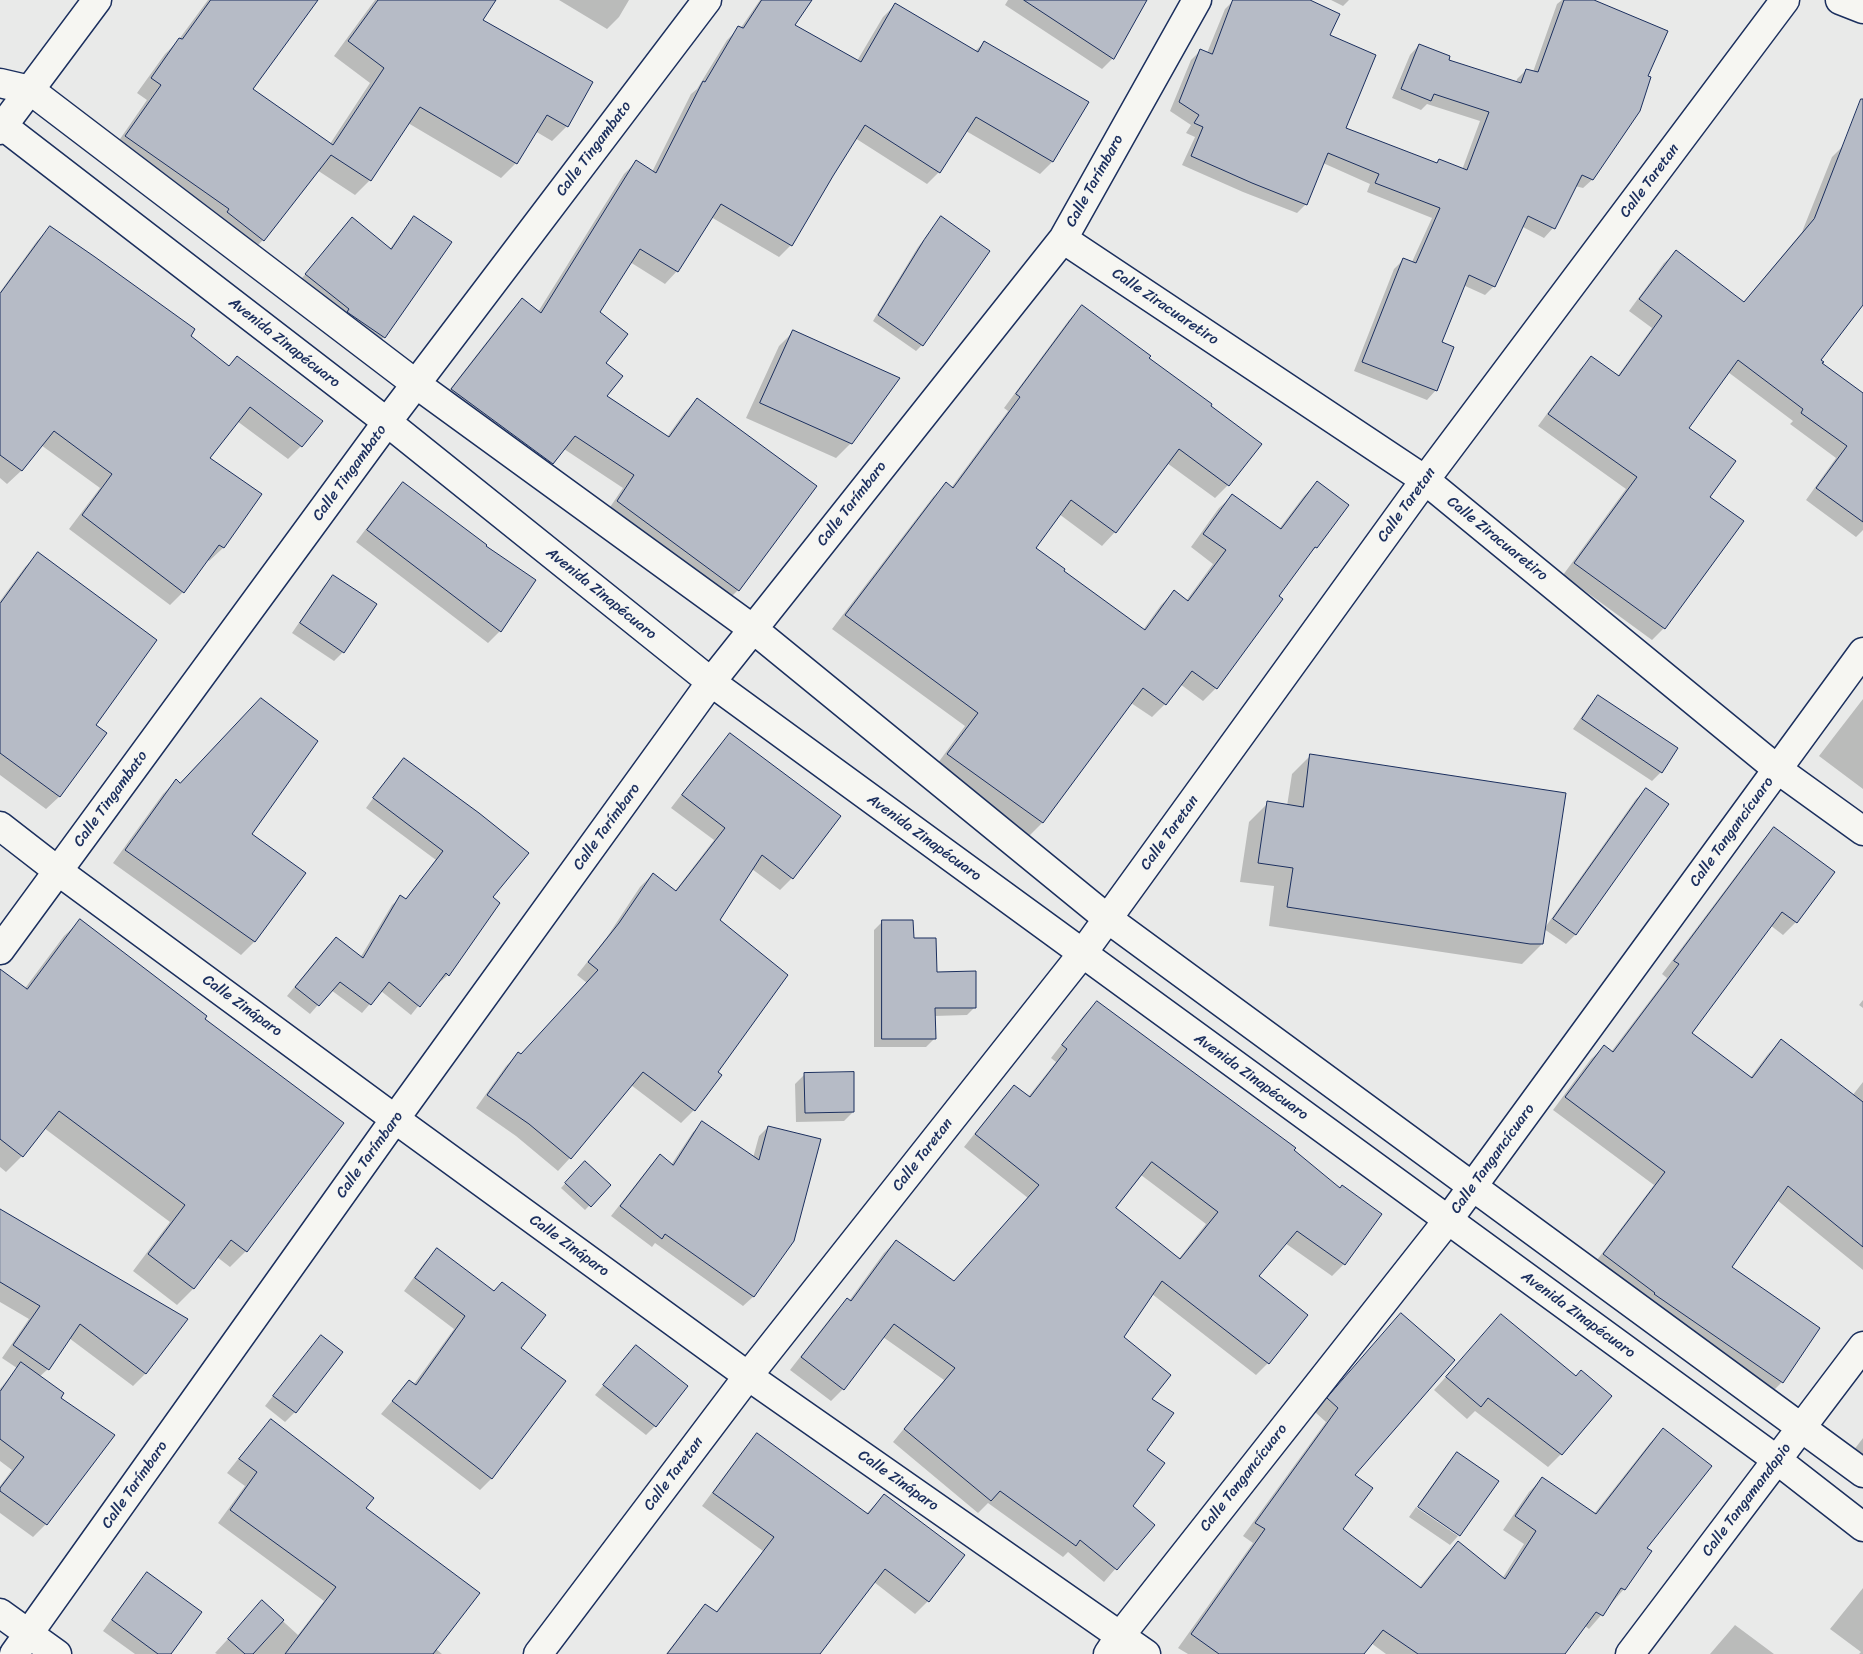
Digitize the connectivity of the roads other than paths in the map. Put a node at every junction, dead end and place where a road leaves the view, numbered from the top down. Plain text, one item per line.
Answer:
1 (97, 0) edge
2 (707, 0) edge
3 (1197, 0) edge
4 (1785, 0) edge
5 (1840, 0) edge
6 (1863, 8) edge
7 (0, 83) edge
8 (30, 90) junction
9 (1, 126) edge
10 (1062, 238) junction
11 (416, 384) junction
12 (387, 422) junction
13 (1426, 480) junction
14 (753, 629) junction
15 (1863, 652) edge
16 (711, 682) junction
17 (1777, 769) junction
18 (0, 826) edge
19 (1863, 831) edge
20 (58, 871) junction
21 (1108, 919) junction
22 (0, 950) edge
23 (1082, 954) junction
24 (395, 1119) junction
25 (1472, 1187) junction
26 (1448, 1220) junction
27 (1863, 1346) edge
28 (748, 1376) junction
29 (1802, 1428) junction
30 (1777, 1460) junction
31 (1863, 1473) edge
32 (1863, 1527) edge
33 (0, 1613) edge
34 (22, 1644) edge
35 (1114, 1645) edge
36 (58, 1654) edge
37 (538, 1654) edge
38 (1146, 1654) edge
39 (1630, 1654) edge

1 - 8 street
2 - 11 street, Calle Tingambato
3 - 10 street, Calle Tarímbaro
4 - 13 street, Calle Taretan
5 - 6 street
7 - 8 street
8 - 9 street
8 - 11 street
9 - 12 street, Avenida Zinapécuaro
10 - 13 street, Calle Ziracuaretiro
10 - 14 street, Calle Tarímbaro
11 - 12 street, Calle Tingambato
11 - 14 street
12 - 16 street, Avenida Zinapécuaro
12 - 20 street, Calle Tingambato
13 - 17 street, Calle Ziracuaretiro
13 - 21 street, Calle Taretan
14 - 16 street, Calle Tarímbaro
14 - 21 street
15 - 17 street, Calle Tangancícuaro
16 - 23 street, Avenida Zinapécuaro
16 - 24 street, Calle Tarímbaro
17 - 19 street, Calle Ziracuaretiro
17 - 25 street, Calle Tangancícuaro
18 - 20 street, Calle Zináparo
20 - 22 street, Calle Tingambato
20 - 24 street, Calle Zináparo
21 - 23 street, Calle Taretan
21 - 25 street
23 - 26 street, Avenida Zinapécuaro
23 - 28 street, Calle Taretan
24 - 28 street, Calle Zináparo
24 - 34 street, Calle Tarímbaro
25 - 26 street, Calle Tangancícuaro
25 - 29 street
26 - 30 street, Avenida Zinapécuaro
26 - 35 street, Calle Tangancícuaro
27 - 29 street, Calle Tangamandapio
28 - 35 street, Calle Zináparo
28 - 37 street, Calle Taretan
29 - 30 street, Calle Tangamandapio
29 - 31 street
30 - 32 street, Avenida Zinapécuaro
30 - 39 street, Calle Tangamandapio
33 - 34 street
34 - 36 street
35 - 38 street, Calle Zináparo

